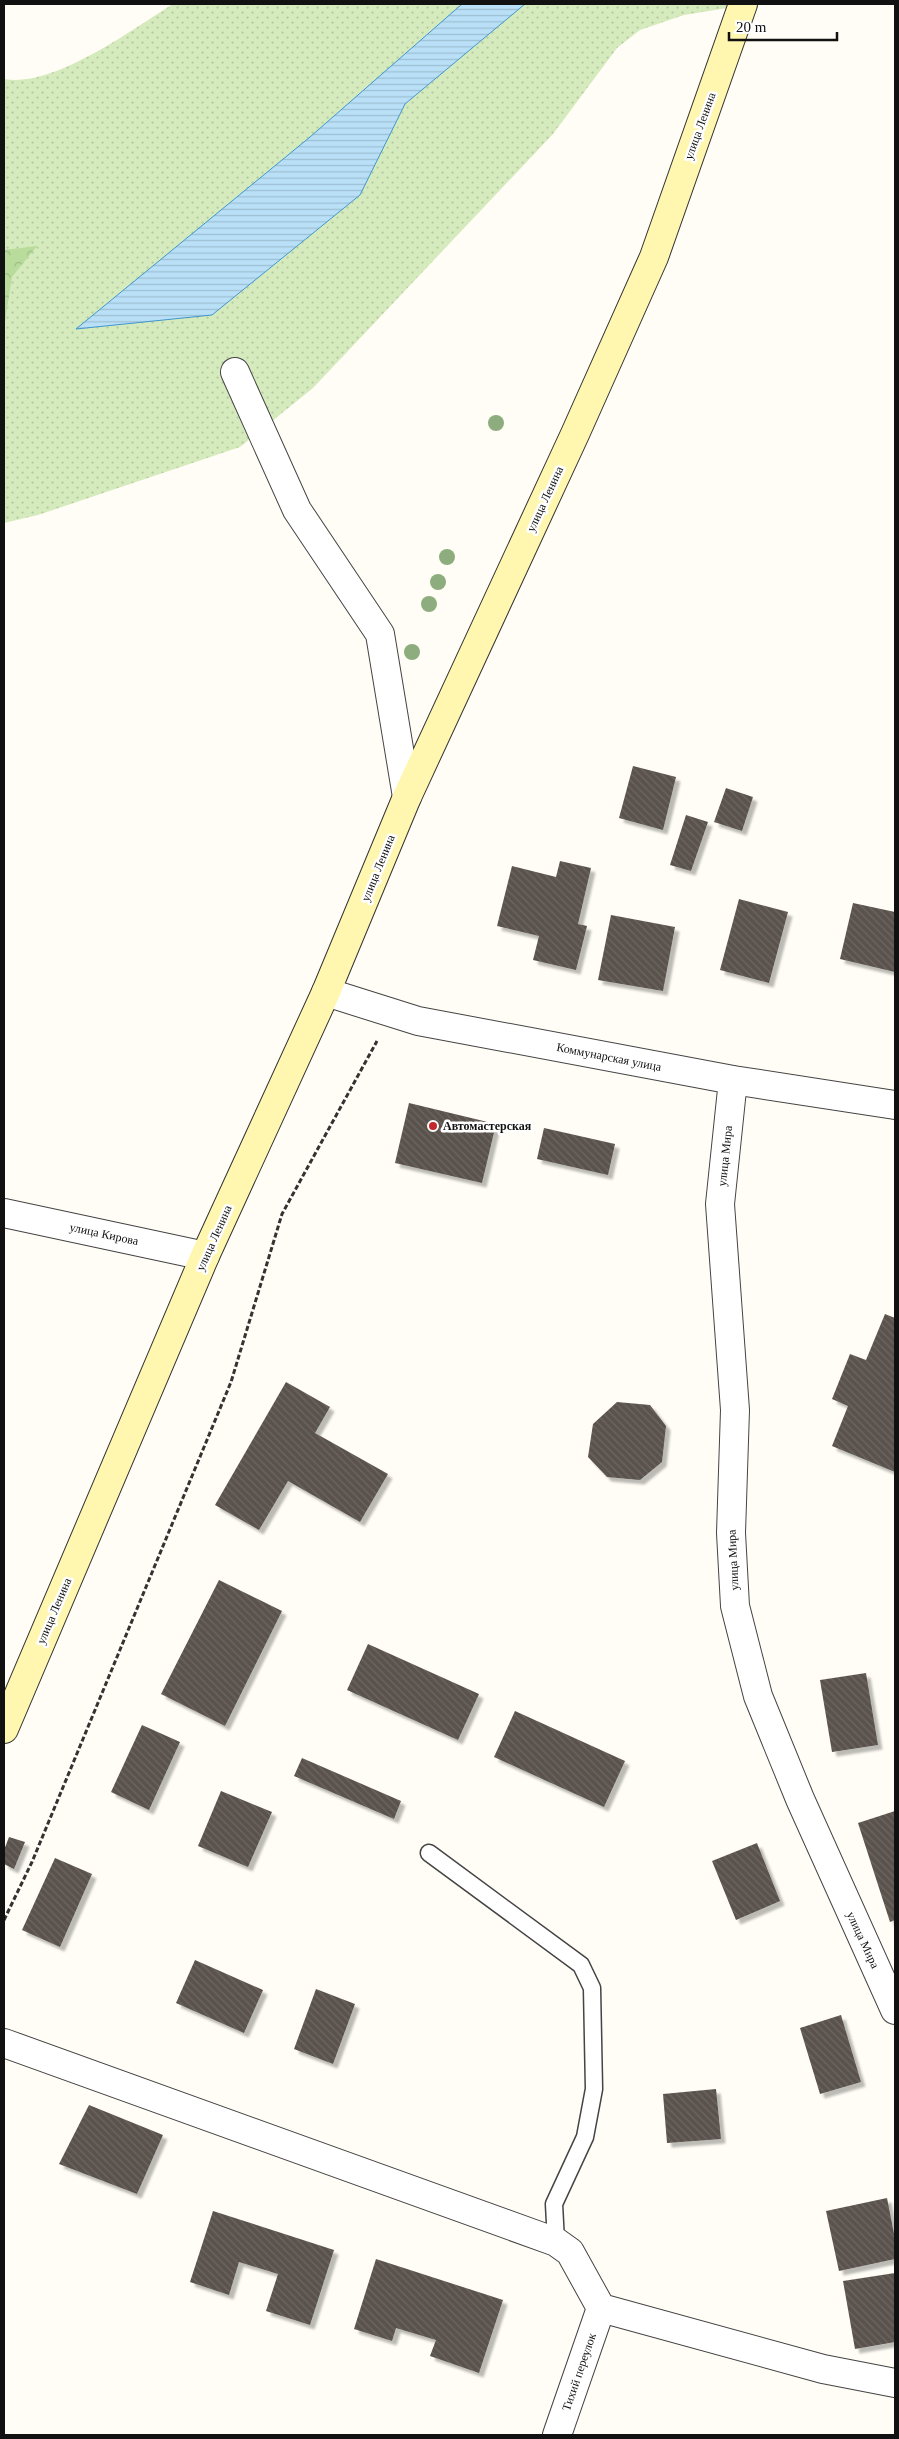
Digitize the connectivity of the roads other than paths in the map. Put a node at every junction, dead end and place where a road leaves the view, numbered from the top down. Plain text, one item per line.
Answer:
1 (743, 4) edge
2 (235, 372) dead end
3 (407, 797) junction
4 (326, 992) junction
5 (733, 1080) junction
6 (895, 1105) edge
7 (4, 1212) edge
8 (205, 1256) junction
9 (4, 1730) edge
10 (430, 1853) dead end
11 (895, 2010) edge
12 (4, 2043) edge
13 (556, 2242) junction
14 (601, 2308) junction
15 (895, 2383) edge
16 (556, 2435) edge

1 - 3 main road, улица Ленина
2 - 3 street
3 - 4 main road, улица Ленина
4 - 5 street, Коммунарская улица
4 - 8 main road, улица Ленина
5 - 6 street, Коммунарская улица
5 - 11 street, улица Мира
7 - 8 street, улица Кирова
8 - 9 main road, улица Ленина
10 - 13 lane
12 - 13 street
13 - 14 street
14 - 15 street
14 - 16 street, Тихий переулок

